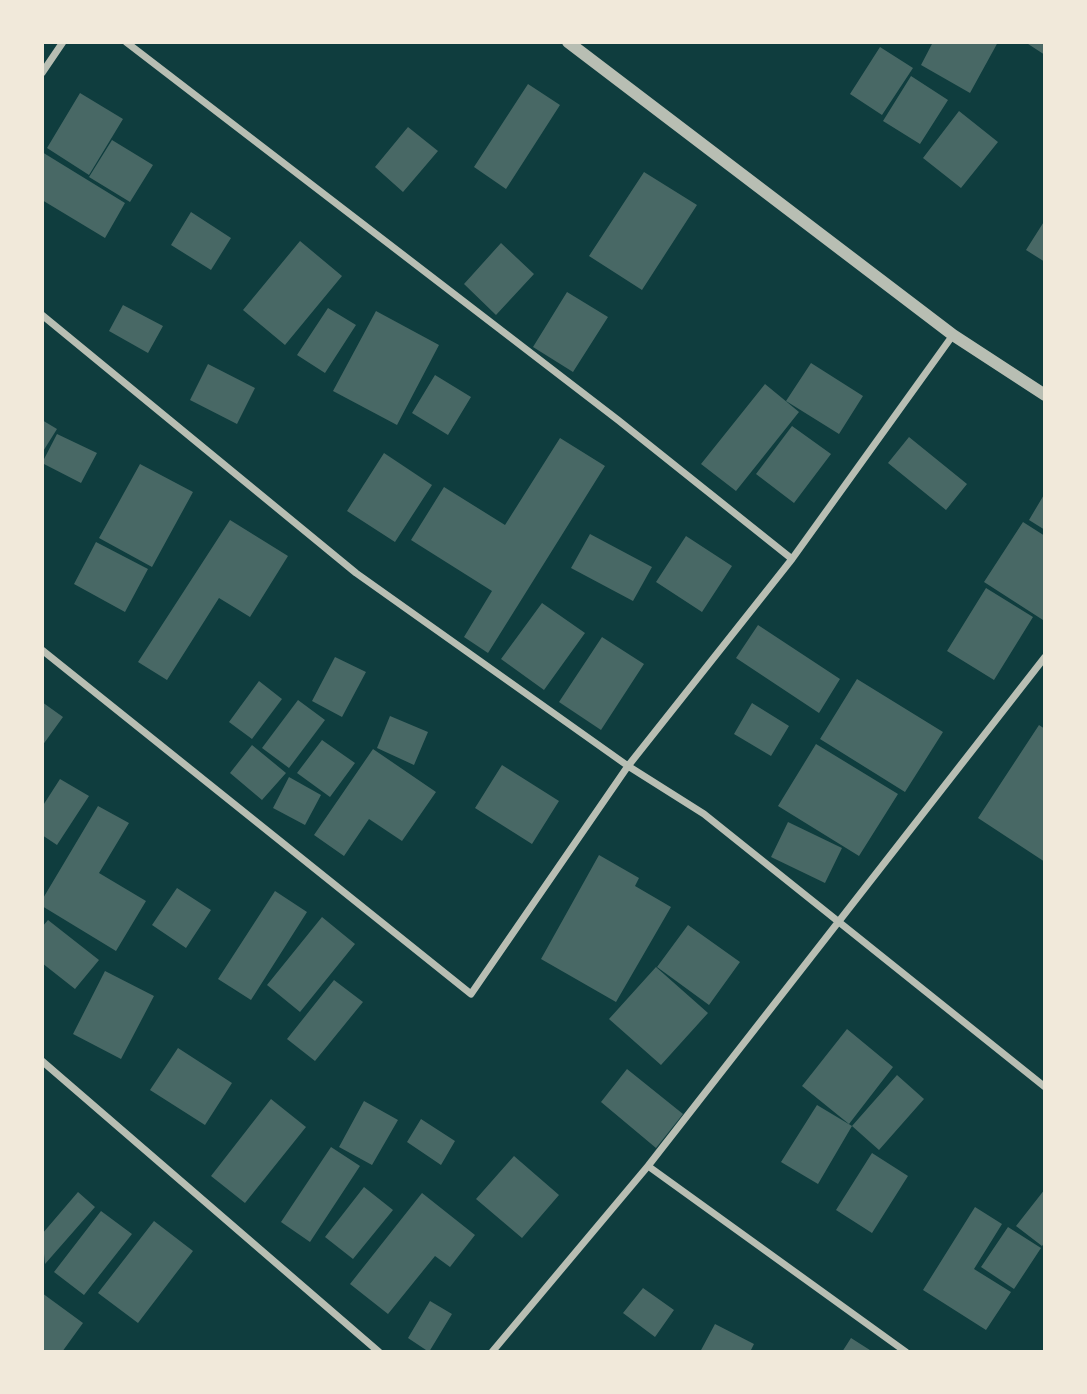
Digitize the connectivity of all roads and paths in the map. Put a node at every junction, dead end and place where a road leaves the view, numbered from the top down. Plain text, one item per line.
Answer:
1 (63, 42) edge
2 (126, 42) edge
3 (568, 42) edge
4 (42, 73) edge
5 (42, 315) edge
6 (953, 335) junction
7 (1045, 395) edge
8 (792, 559) junction
9 (42, 650) edge
10 (1045, 657) edge
11 (628, 766) junction
12 (840, 923) junction
13 (42, 1061) edge
14 (1045, 1087) edge
15 (648, 1166) junction
16 (379, 1352) edge
17 (492, 1352) edge
18 (906, 1352) edge

1 - 4 street
2 - 8 street
3 - 6 street
5 - 11 street
6 - 7 street
6 - 8 street
8 - 11 street
9 - 11 street
10 - 12 street
11 - 12 street
12 - 14 street
12 - 15 street
13 - 16 street
15 - 17 street
15 - 18 street

